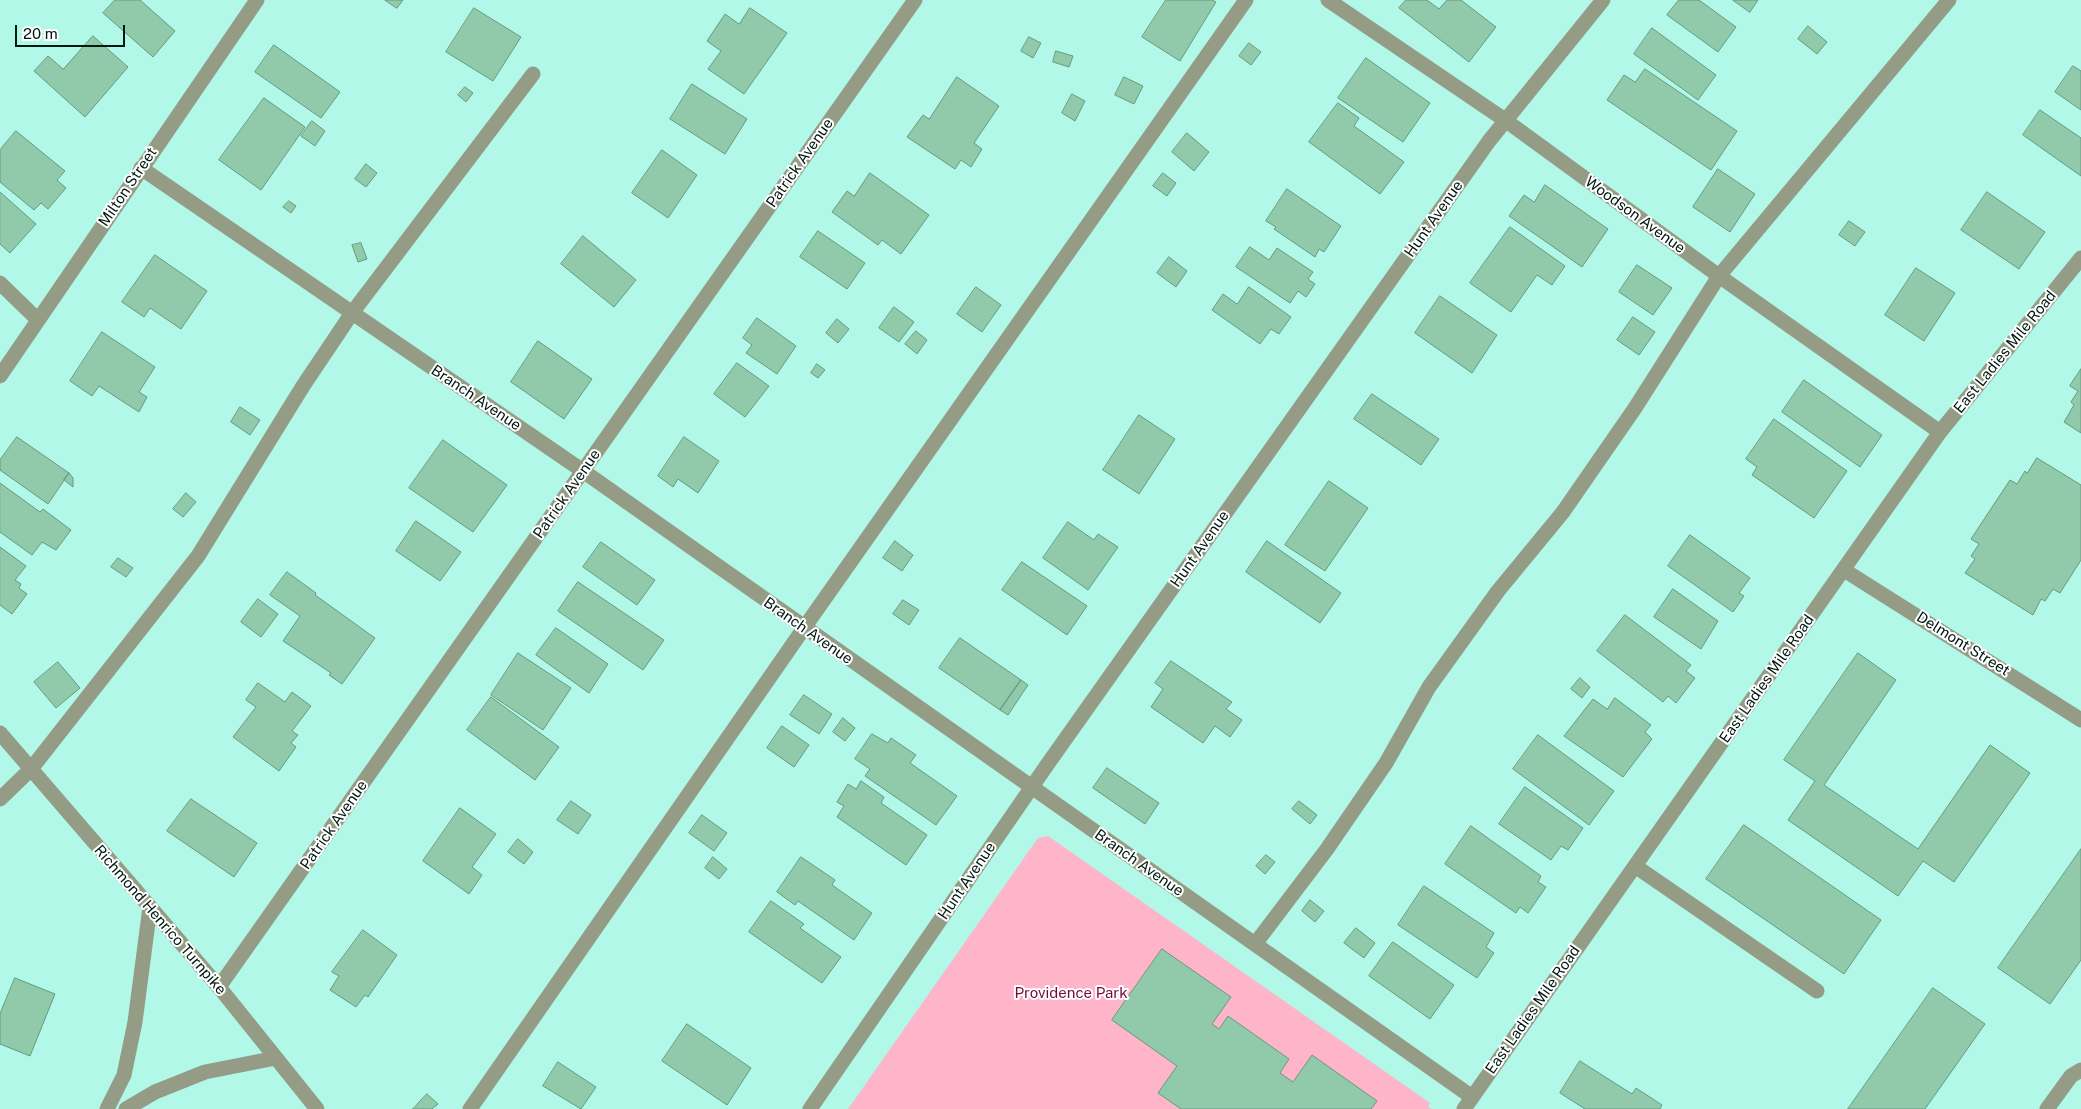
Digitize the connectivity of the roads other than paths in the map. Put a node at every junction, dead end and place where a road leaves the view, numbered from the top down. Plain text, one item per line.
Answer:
1 (257, 0) edge
2 (915, 0) edge
3 (1246, 0) edge
4 (1328, 0) edge
5 (1603, 0) edge
6 (1949, 0) edge
7 (533, 74) dead end
8 (1505, 120) junction
9 (141, 168) junction
10 (2081, 258) edge
11 (1719, 276) junction
12 (0, 283) edge
13 (352, 312) junction
14 (38, 320) junction
15 (0, 376) edge
16 (1940, 432) junction
17 (583, 471) junction
18 (1844, 570) junction
19 (804, 628) junction
20 (2079, 715) edge
21 (0, 733) edge
22 (31, 769) junction
23 (1031, 788) junction
24 (0, 799) edge
25 (1635, 866) junction
26 (150, 907) junction
27 (1255, 944) junction
28 (219, 987) junction
29 (1817, 991) dead end
30 (276, 1058) junction
31 (2081, 1070) edge
32 (1468, 1103) edge
33 (107, 1109) edge
34 (126, 1109) edge
35 (317, 1109) edge
36 (470, 1109) edge
37 (810, 1109) edge
38 (2047, 1109) edge

1 - 9 street, Milton Street
2 - 17 street, Patrick Avenue
3 - 19 street
4 - 8 street, Woodson Avenue
5 - 8 street, Hunt Avenue
6 - 11 street
7 - 13 street
8 - 11 street, Woodson Avenue
8 - 23 street, Hunt Avenue
9 - 13 street, Branch Avenue
9 - 14 street, Milton Street
10 - 16 street, East Ladies Mile Road
11 - 16 street, Woodson Avenue
11 - 27 street
12 - 14 street
13 - 17 street, Branch Avenue
13 - 22 street
14 - 15 street, Milton Street
16 - 18 street, East Ladies Mile Road
17 - 19 street, Branch Avenue
17 - 28 street, Patrick Avenue
18 - 20 street, Delmont Street
18 - 25 street, East Ladies Mile Road
19 - 23 street, Branch Avenue
19 - 36 street
21 - 22 street, Richmond Henrico Turnpike
22 - 24 street
22 - 26 street, Richmond Henrico Turnpike
23 - 27 street, Branch Avenue
23 - 37 street, Hunt Avenue
25 - 29 street
25 - 32 street, East Ladies Mile Road
26 - 28 street, Richmond Henrico Turnpike
26 - 33 street
27 - 32 street, Branch Avenue
28 - 30 street, Richmond Henrico Turnpike
30 - 34 street
30 - 35 street, Richmond Henrico Turnpike
31 - 38 street

